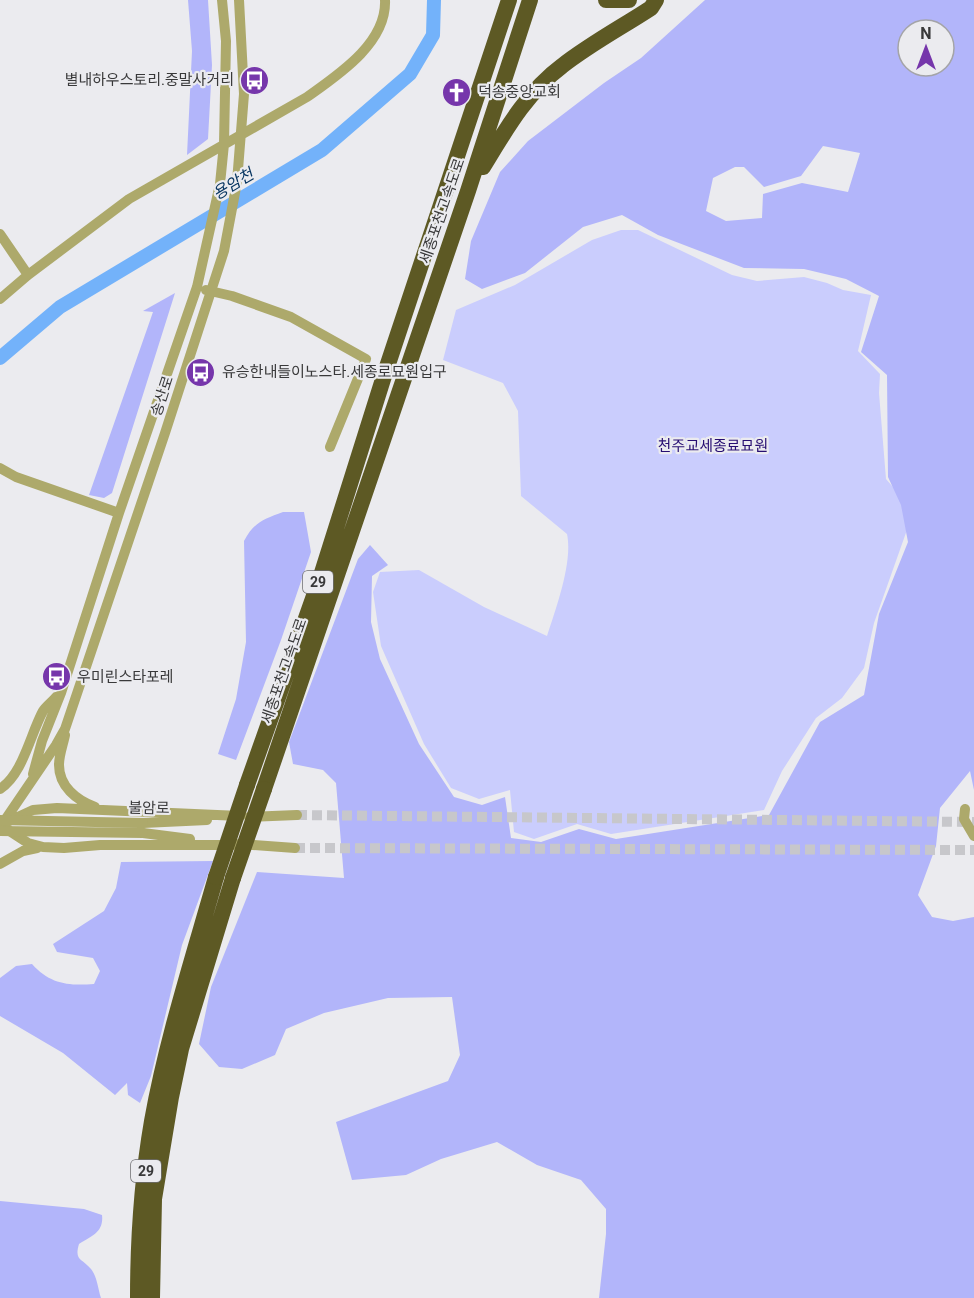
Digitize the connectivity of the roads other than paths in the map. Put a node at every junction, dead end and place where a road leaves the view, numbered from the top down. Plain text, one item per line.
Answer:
1 (222, 0) edge
2 (238, 0) edge
3 (385, 0) edge
4 (507, 0) edge
5 (530, 0) edge
6 (606, 0) edge
7 (629, 0) edge
8 (657, 0) edge
9 (241, 134) junction
10 (224, 144) junction
11 (468, 191) junction
12 (0, 234) edge
13 (28, 274) junction
14 (197, 287) junction
15 (212, 291) junction
16 (0, 299) edge
17 (330, 447) dead end
18 (0, 468) edge
19 (119, 513) junction
20 (61, 693) junction
21 (65, 729) junction
22 (30, 783) junction
23 (0, 789) edge
24 (965, 809) dead end
25 (106, 811) junction
26 (297, 815) tunnel mouth
27 (259, 816) junction
28 (0, 826) edge
29 (143, 828) junction
30 (974, 837) edge
31 (242, 844) junction
32 (43, 847) junction
33 (295, 848) tunnel mouth
34 (0, 864) edge
35 (175, 1048) junction
36 (138, 1298) edge
37 (152, 1298) edge

1 - 10 street, 송산로
2 - 9 street, 송산로
3 - 9 street
4 - 35 highway, 세종포천고속도로 / 29, bridge
5 - 11 highway, 세종포천고속도로 / 29
6 - 7 highway
8 - 11 highway
9 - 10 street
9 - 15 street, 송산로
10 - 13 street
10 - 14 street, 송산로
11 - 35 highway, 세종포천고속도로 / 29, bridge
12 - 13 street
13 - 16 street
14 - 15 street
14 - 19 street, 송산로
15 - 17 street
15 - 21 street, 송산로
18 - 19 street
19 - 20 street, 송산로
20 - 22 street, 송산로
20 - 23 street
21 - 22 street, 송산로
21 - 25 street
22 - 28 street, 송산로
24 - 30 street
25 - 27 street
25 - 28 street
26 - 27 street, 불암로
27 - 29 street, 불암로
28 - 29 street, 불암로, bridge
28 - 32 street
29 - 31 street, 불암로
31 - 32 street
31 - 33 street, 불암로
32 - 34 street
35 - 36 highway, 세종포천고속도로 / 29
35 - 37 highway, 세종포천고속도로 / 29

